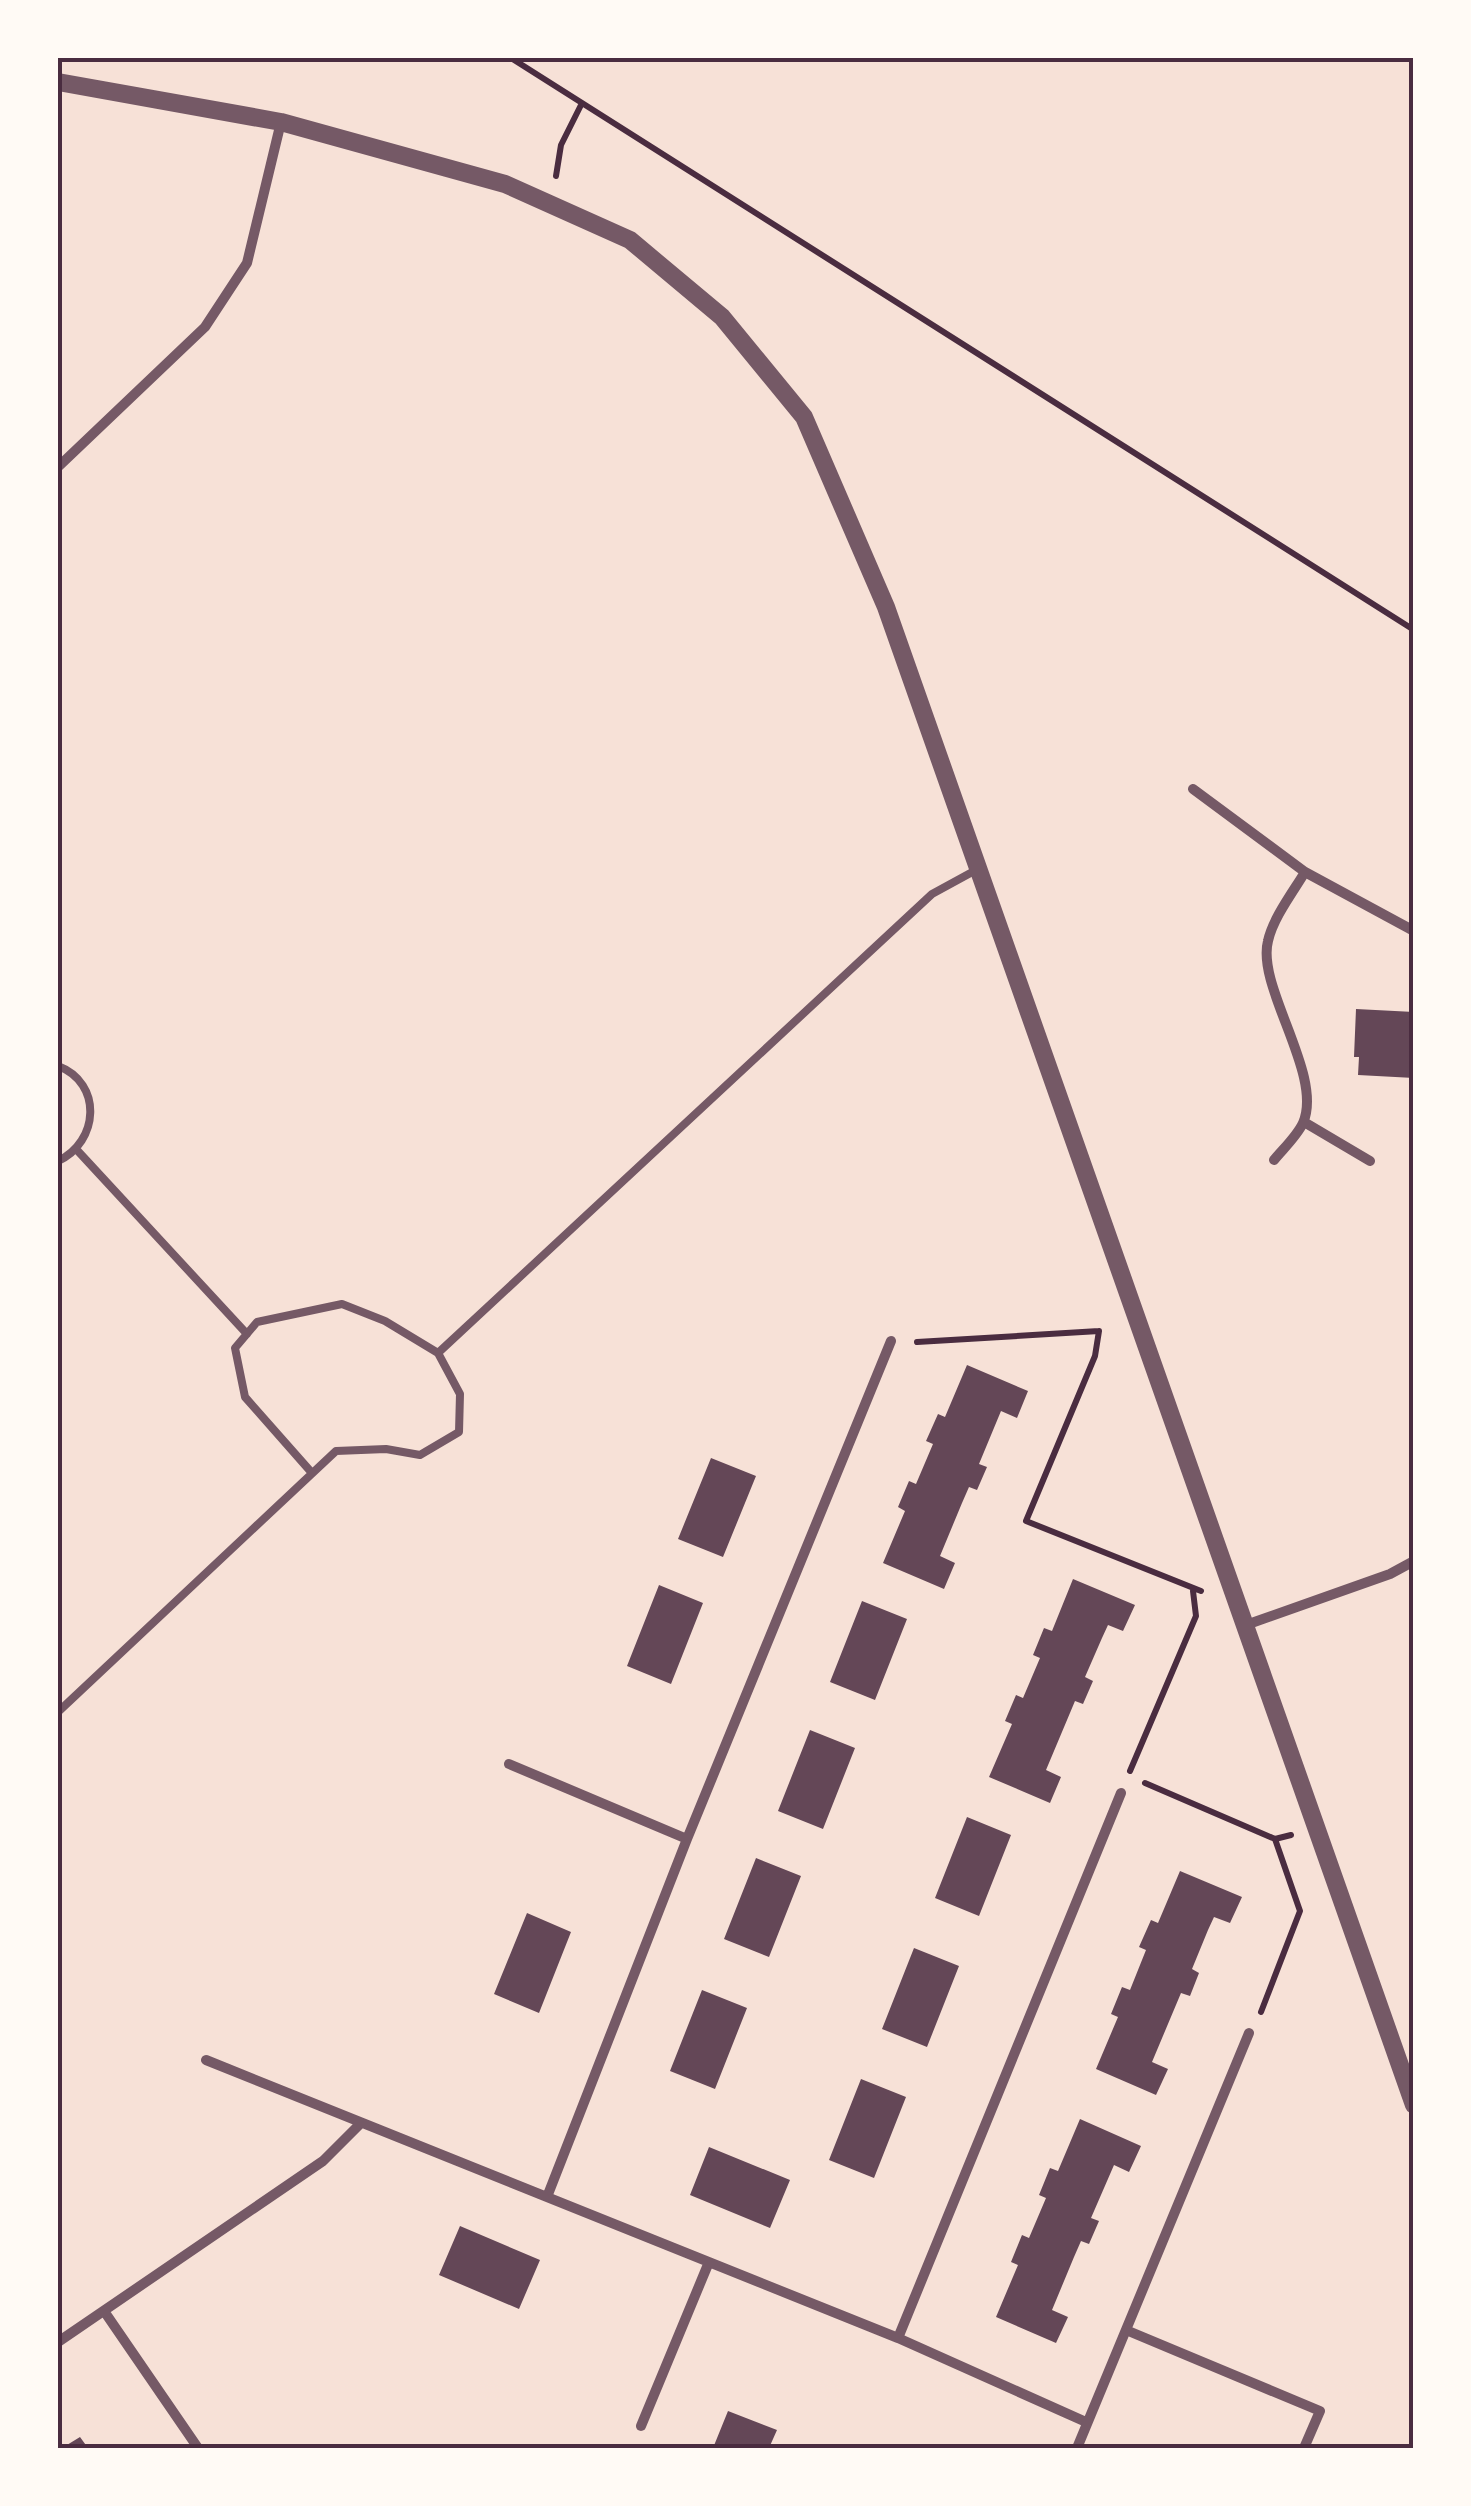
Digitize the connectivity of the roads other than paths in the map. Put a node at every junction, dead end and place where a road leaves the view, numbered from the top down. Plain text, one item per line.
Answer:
1 (58, 82) edge
2 (281, 122) junction
3 (58, 468) edge
4 (1193, 789) dead end
5 (978, 868) junction
6 (1305, 872) junction
7 (1414, 930) edge
8 (58, 1066) edge
9 (1304, 1122) junction
10 (76, 1149) junction
11 (1274, 1160) dead end
12 (58, 1161) edge
13 (1370, 1161) dead end
14 (247, 1334) junction
15 (891, 1341) road end
16 (438, 1353) junction
17 (312, 1474) junction
18 (1414, 1561) edge
19 (1243, 1626) junction
20 (58, 1712) edge
21 (509, 1764) dead end
22 (1120, 1793) dead end
23 (687, 1839) junction
24 (1249, 2032) road end
25 (206, 2060) dead end
26 (1414, 2104) edge
27 (362, 2122) junction
28 (548, 2198) junction
29 (709, 2262) junction
30 (104, 2311) junction
31 (1126, 2330) junction
32 (898, 2338) junction
33 (58, 2342) edge
34 (1086, 2422) junction
35 (641, 2426) dead end
36 (198, 2448) edge
37 (1077, 2448) edge
38 (1304, 2448) edge

1 - 2 street
2 - 3 street
2 - 5 street
4 - 6 street
5 - 16 lane
5 - 19 street
6 - 7 street
6 - 9 street
8 - 10 lane
9 - 11 street
9 - 13 street
10 - 12 lane
10 - 14 lane
14 - 16 lane
14 - 17 lane
15 - 23 street
16 - 17 lane
17 - 20 lane
18 - 19 street
19 - 26 street
21 - 23 street
22 - 32 street
23 - 28 street
24 - 31 street
25 - 27 street
27 - 28 street
27 - 30 street
28 - 29 street
29 - 32 street
29 - 35 street
30 - 33 street
30 - 36 street
31 - 34 street
31 - 38 street
32 - 34 street
34 - 37 street

